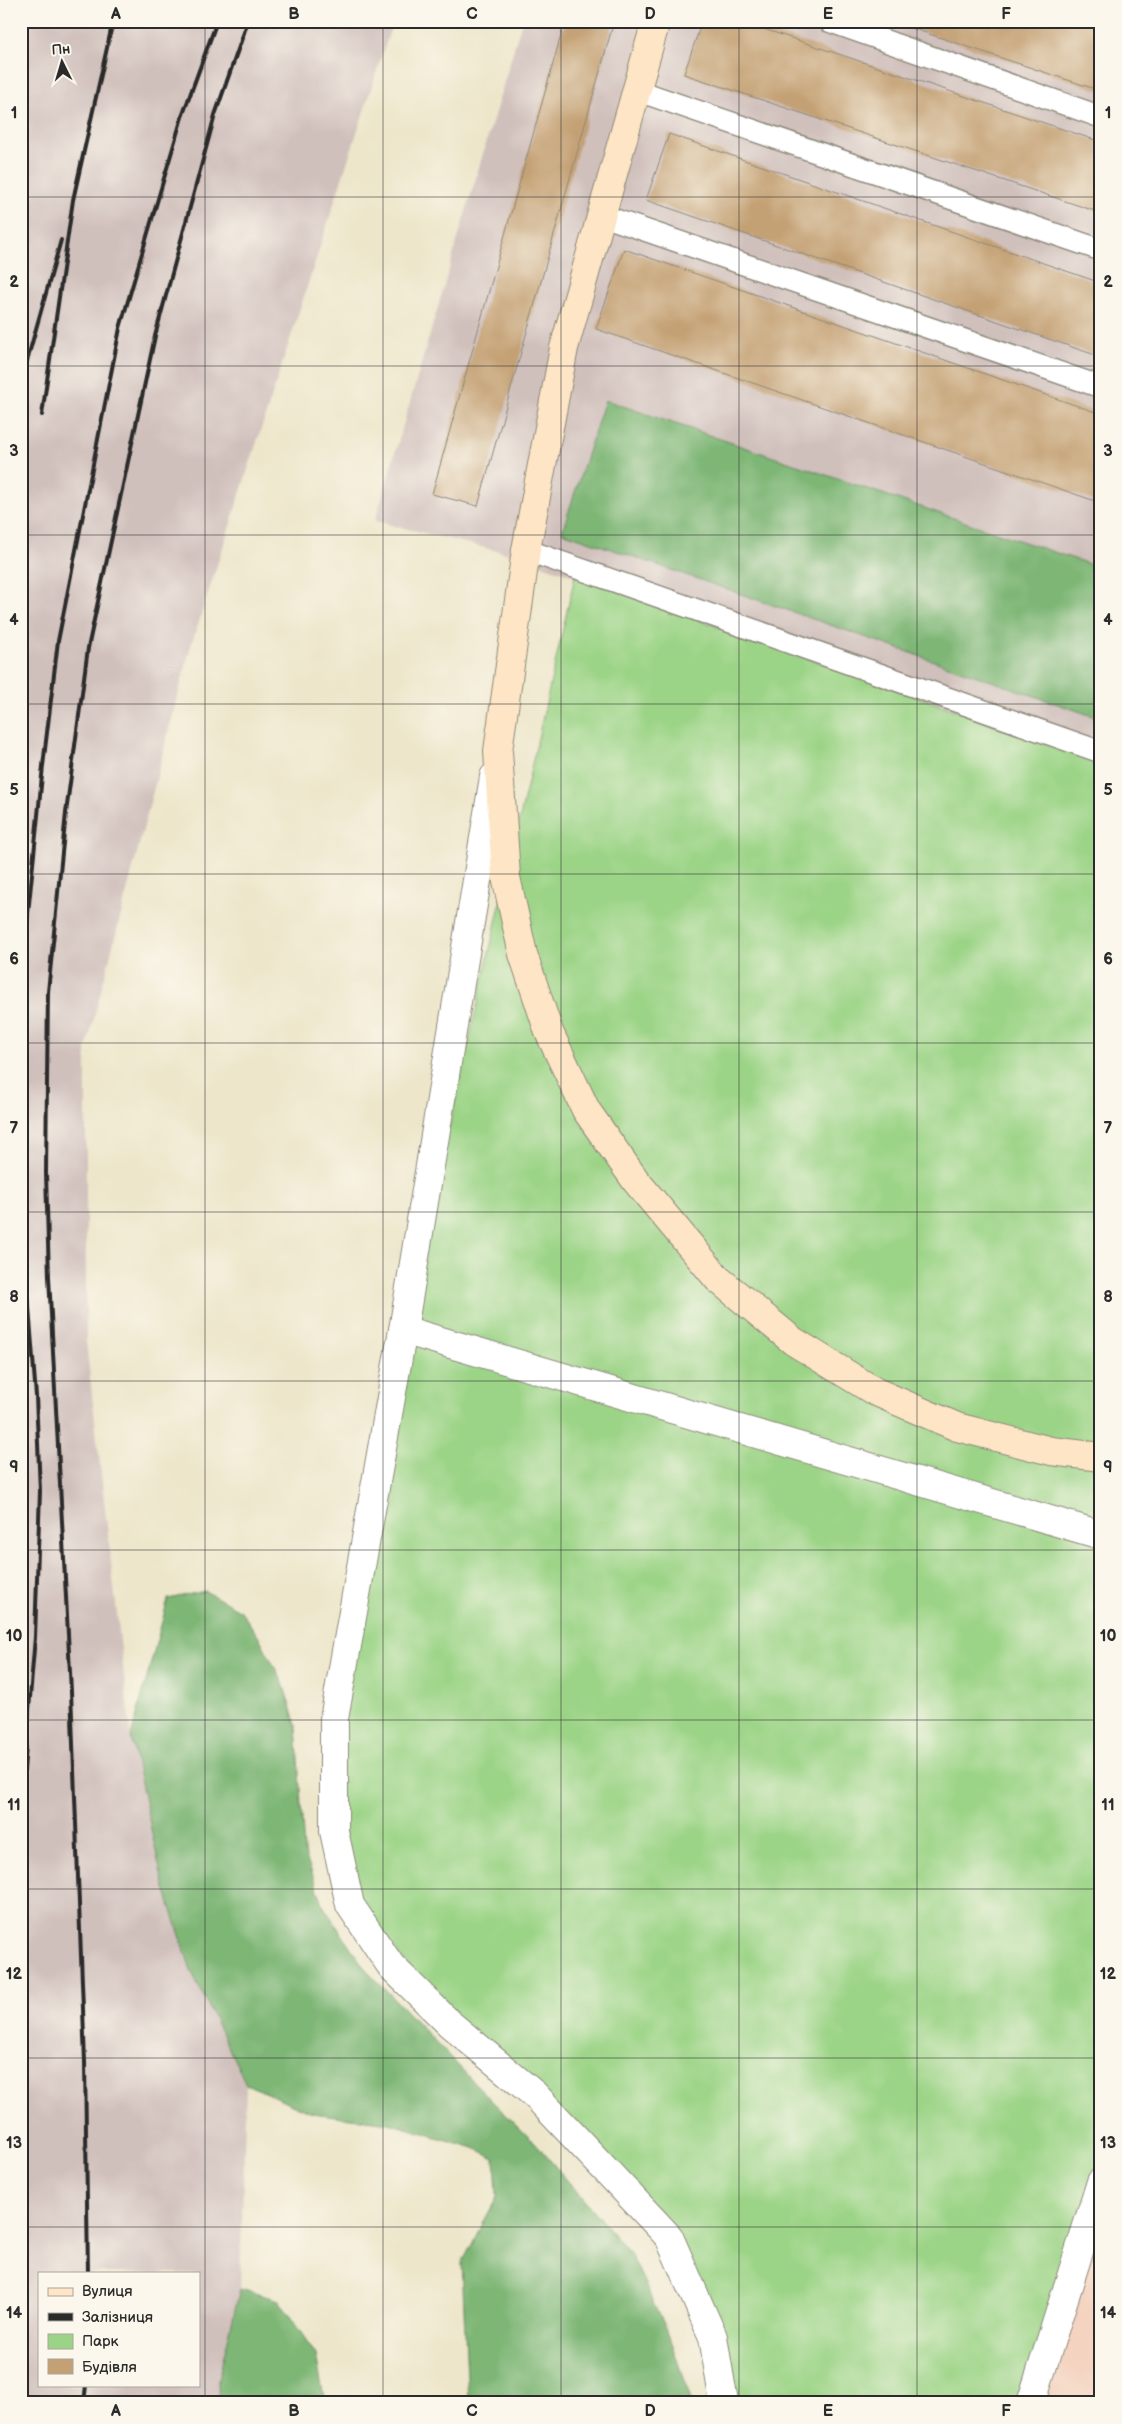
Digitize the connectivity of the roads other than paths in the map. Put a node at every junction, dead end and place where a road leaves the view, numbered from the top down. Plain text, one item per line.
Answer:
1 (656, 21) edge
2 (829, 21) edge
3 (636, 90) junction
4 (1101, 117) edge
5 (601, 215) junction
6 (1101, 250) edge
7 (1101, 387) edge
8 (526, 550) junction
9 (498, 751) junction
10 (1101, 752) edge
11 (403, 1330) junction
12 (1101, 1457) edge
13 (1101, 1535) edge
14 (1101, 2182) edge
15 (724, 2403) edge
16 (1031, 2403) edge

1 - 3 street
2 - 4 lane
3 - 5 street
3 - 6 lane
5 - 7 lane
5 - 8 street
8 - 9 street
8 - 10 lane
9 - 11 street
9 - 12 street
11 - 13 street
11 - 15 street
14 - 16 street

